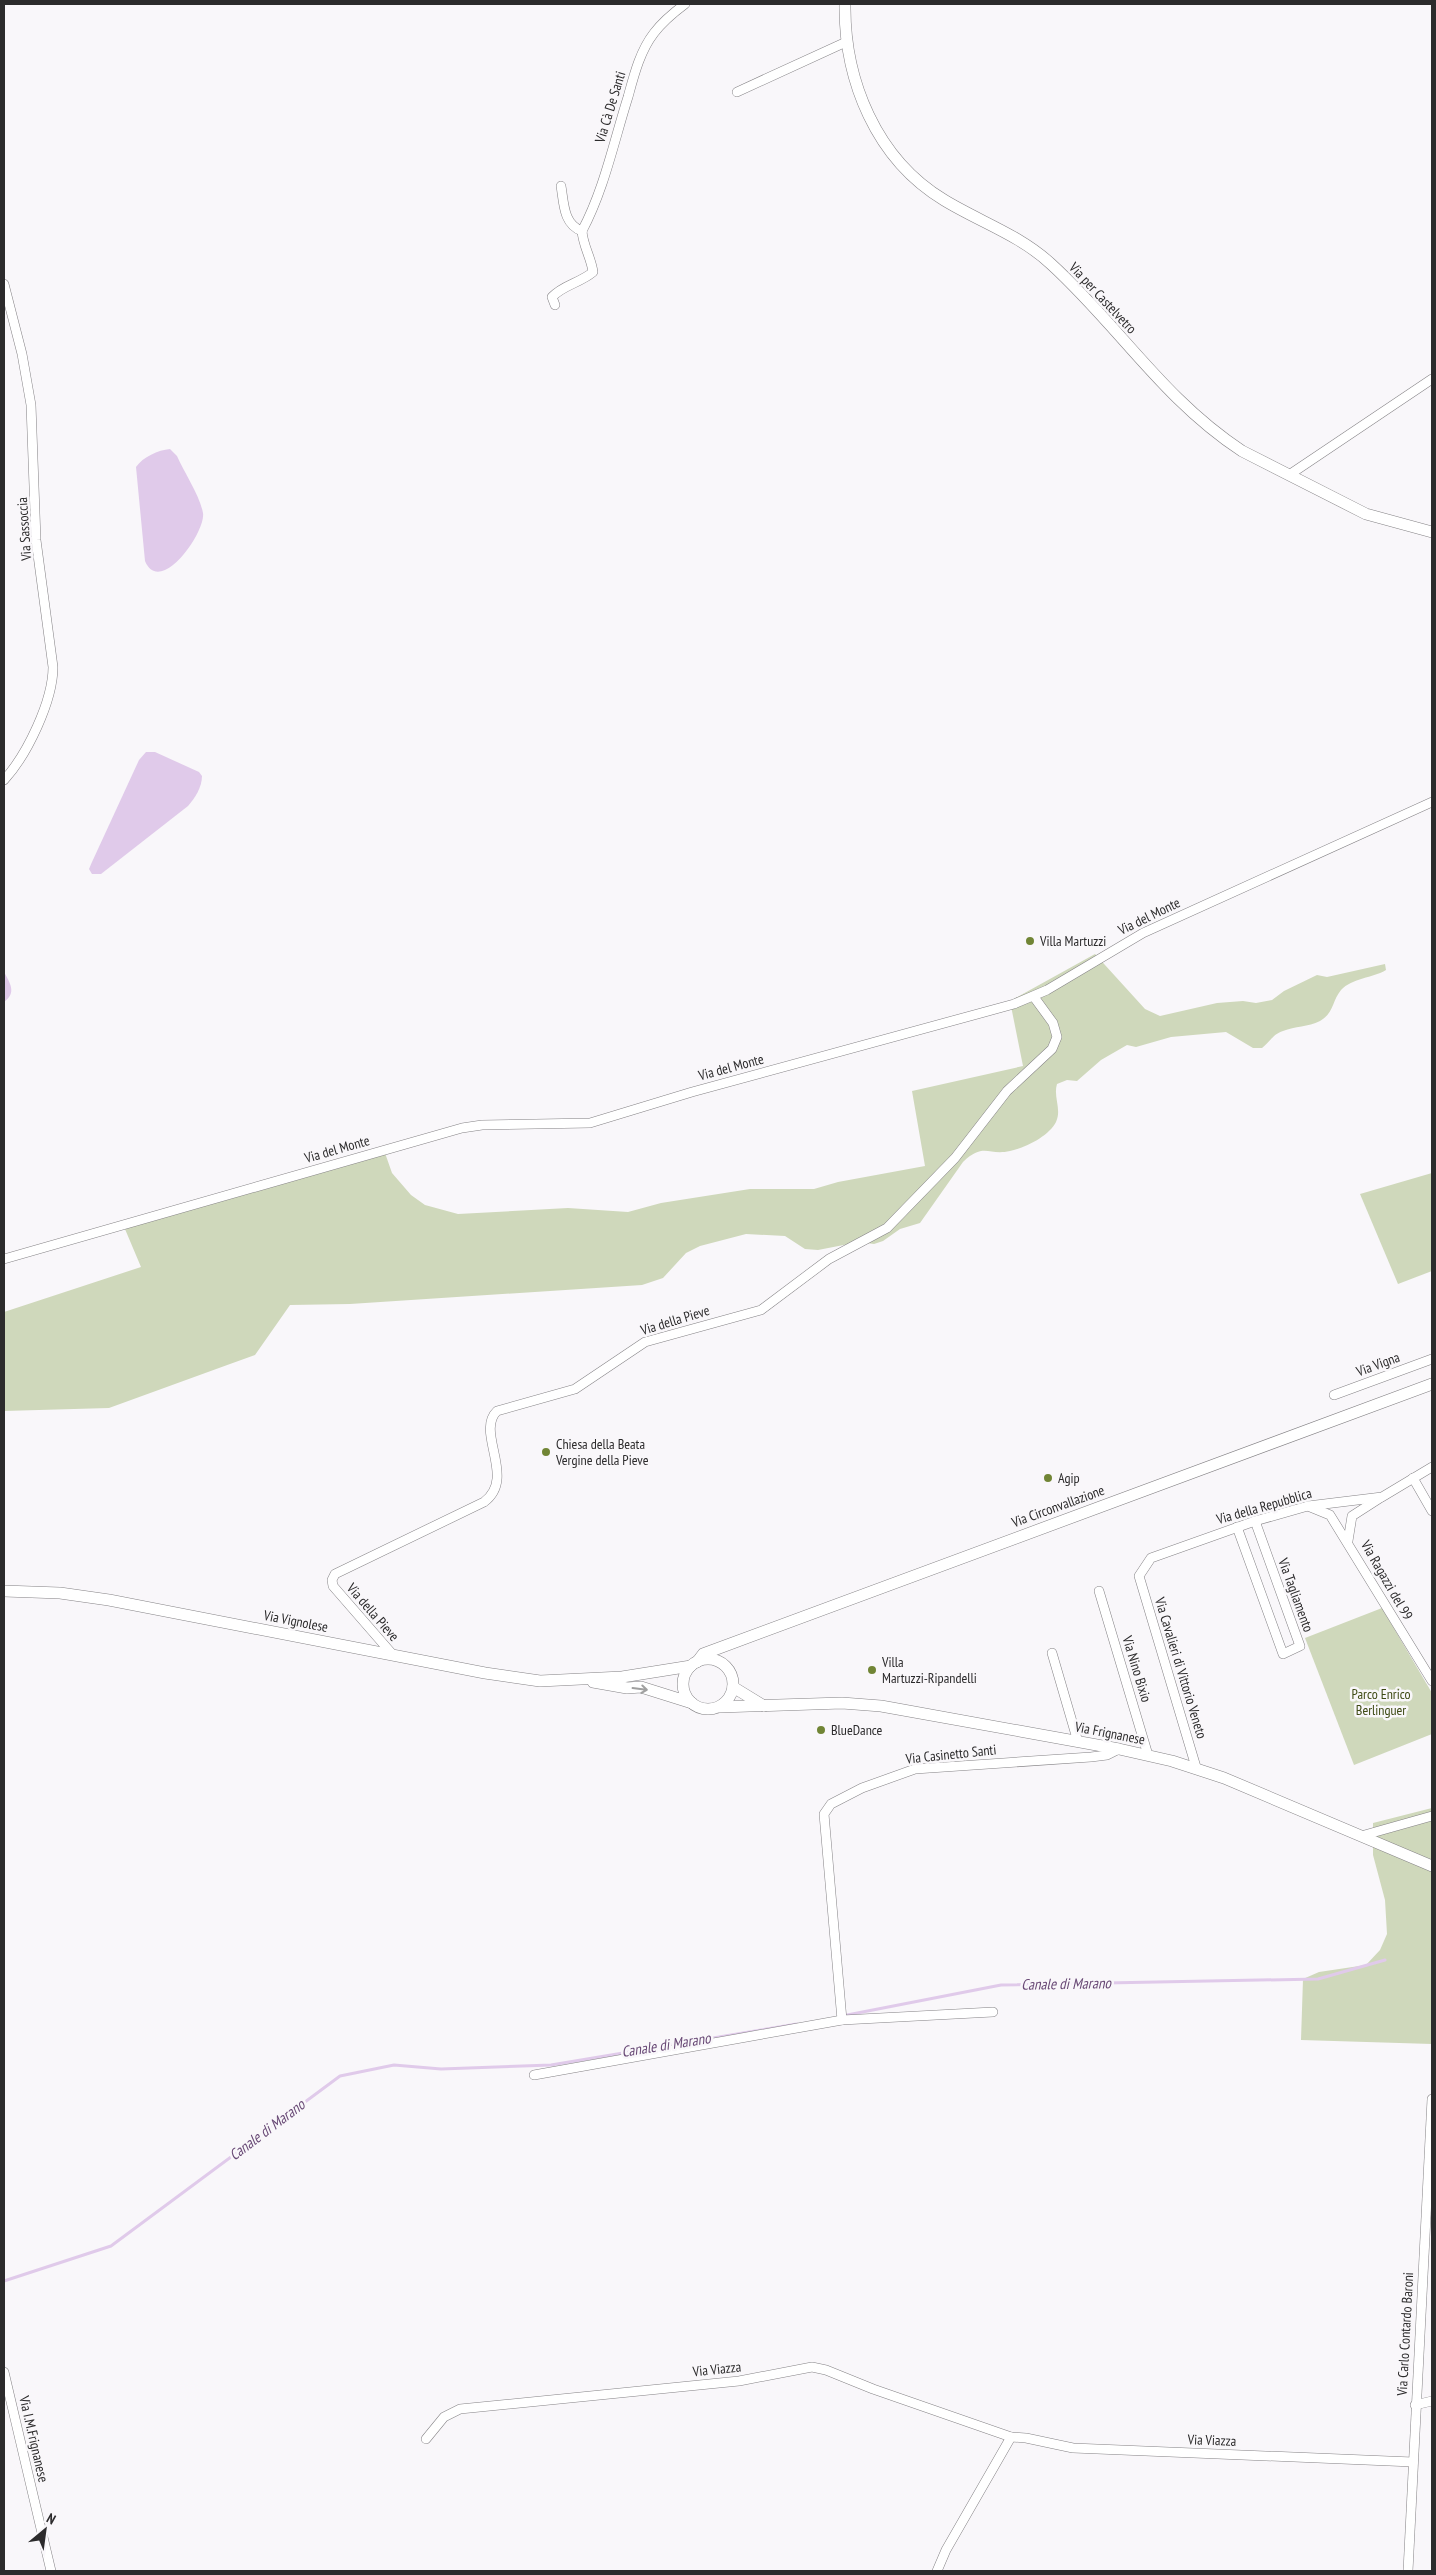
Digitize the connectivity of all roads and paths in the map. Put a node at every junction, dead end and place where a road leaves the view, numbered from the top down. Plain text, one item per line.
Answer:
1 (684, 4) edge
2 (846, 4) edge
3 (846, 42) junction
4 (737, 92) dead end
5 (561, 186) dead end
6 (582, 231) junction
7 (4, 284) edge
8 (555, 305) dead end
9 (1432, 379) edge
10 (1289, 475) junction
11 (1432, 532) edge
12 (4, 780) edge
13 (1432, 802) edge
14 (1034, 997) junction
15 (4, 1259) edge
16 (1432, 1359) edge
17 (1432, 1384) edge
18 (1334, 1395) dead end
19 (1432, 1466) edge
20 (1413, 1478) junction
21 (1382, 1497) junction
22 (1308, 1506) junction
23 (1432, 1511) edge
24 (1255, 1521) junction
25 (1237, 1527) junction
26 (1348, 1541) junction
27 (1139, 1576) joint
28 (4, 1591) edge
29 (1099, 1591) dead end
30 (732, 1643) junction
31 (1052, 1653) dead end
32 (393, 1655) junction
33 (722, 1663) junction
34 (694, 1664) junction
35 (582, 1680) junction
36 (1432, 1680) edge
37 (733, 1687) junction
38 (692, 1703) junction
39 (720, 1706) junction
40 (764, 1706) junction
41 (1078, 1742) junction
42 (1119, 1749) junction
43 (1148, 1755) junction
44 (1196, 1767) junction
45 (1432, 1816) edge
46 (1361, 1836) junction
47 (1432, 1866) edge
48 (993, 2012) dead end
49 (841, 2016) junction
50 (534, 2074) dead end
51 (1432, 2099) edge
52 (4, 2372) edge
53 (1432, 2401) edge
54 (1415, 2406) junction
55 (1011, 2438) junction
56 (426, 2439) dead end
57 (1413, 2462) junction
58 (51, 2571) edge
59 (937, 2571) edge
60 (1408, 2571) edge

1 - 6 street, Via Cà De Santi
2 - 3 main road, Via per Castelvetro
3 - 4 street
3 - 10 main road, Via per Castelvetro
5 - 6 street
6 - 8 street
7 - 12 street, Via Sassoccia
9 - 10 street
10 - 11 main road, Via per Castelvetro
13 - 14 street, Via del Monte
14 - 15 street, Via del Monte
14 - 32 street, Via della Pieve
16 - 18 street, Via Vigna
17 - 30 main road, Via Circonvallazione
19 - 20 street, Via della Repubblica
20 - 21 street, Via della Repubblica
20 - 23 street
21 - 22 street, Via della Repubblica
21 - 26 street
22 - 24 street, Via della Repubblica
22 - 26 street, Via Ragazzi del 99
24 - 25 street, Via della Repubblica
24 - 25 street, Via Tagliamento
25 - 27 street, Via della Repubblica
26 - 36 street, Via Ragazzi del 99
27 - 44 street, Via Cavalieri di Vittorio Veneto
28 - 32 main road, Via Vignolese
29 - 43 street, Via Nino Bixio
30 - 33 main road
30 - 34 main road, Via Circonvallazione
31 - 41 street
32 - 35 main road, Via Vignolese
33 - 34 main road
33 - 37 main road
34 - 35 main road, Via Circonvallazione
34 - 38 main road
35 -> 38 main road
37 - 39 main road
37 - 40 main road
38 - 39 main road
39 - 40 main road, Via Frignanese
40 - 41 main road, Via Frignanese
41 - 42 main road, Via Frignanese
42 - 43 main road, Via Frignanese
42 - 49 street, Via Casinetto Santi
43 - 44 main road, Via Frignanese
44 - 46 main road, Via Frignanese
45 - 46 street
46 - 47 main road, Via Frignanese
48 - 49 street
49 - 50 street
51 - 54 street, Via Carlo Contardo Baroni
52 - 58 street, Via I.M.Frignanese
53 - 54 street
54 - 57 street, Via Carlo Contardo Baroni
55 - 56 street, Via Viazza
55 - 57 street, Via Viazza
55 - 59 street
57 - 60 street, Via Carlo Contardo Baroni

